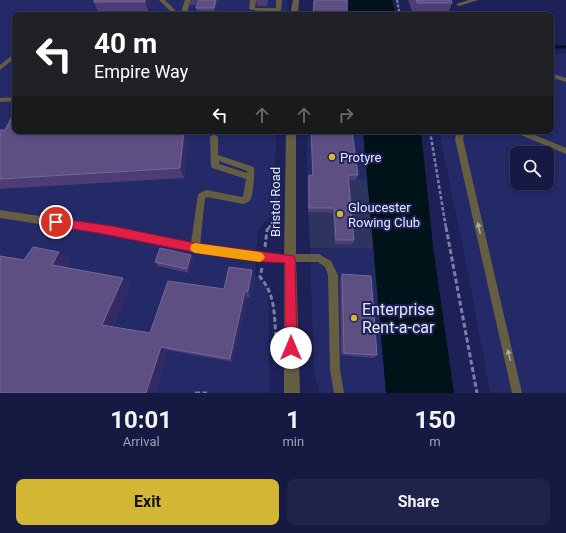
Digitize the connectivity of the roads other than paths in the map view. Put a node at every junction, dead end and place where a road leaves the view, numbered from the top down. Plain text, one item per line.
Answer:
1 (162, 0) edge
2 (188, 0) edge
3 (253, 0) edge
4 (279, 0) edge
5 (296, 0) edge
6 (475, 0) edge
7 (459, 4) dead end
8 (174, 12) edge
9 (184, 12) edge
10 (261, 12) edge
11 (294, 12) edge
12 (12, 57) edge
13 (0, 68) edge
14 (554, 76) edge
15 (566, 80) edge
16 (12, 99) edge
17 (0, 101) edge
18 (291, 134) edge
19 (460, 134) edge
20 (527, 134) edge
21 (214, 137) dead end
22 (566, 151) edge
23 (0, 214) edge
24 (195, 248) junction
25 (290, 259) junction
26 (292, 393) edge
27 (339, 393) edge
28 (517, 393) edge

1 - 8 lane
2 - 9 lane
3 - 10 lane
4 - 10 lane
5 - 11 street
6 - 7 lane
12 - 13 lane
14 - 15 lane
16 - 17 lane
18 - 25 street, Bristol Road
28 -> 19 lane
20 - 22 lane
21 - 24 lane
23 - 24 lane
24 - 25 lane
25 - 26 street, Bristol Road
25 - 27 lane

